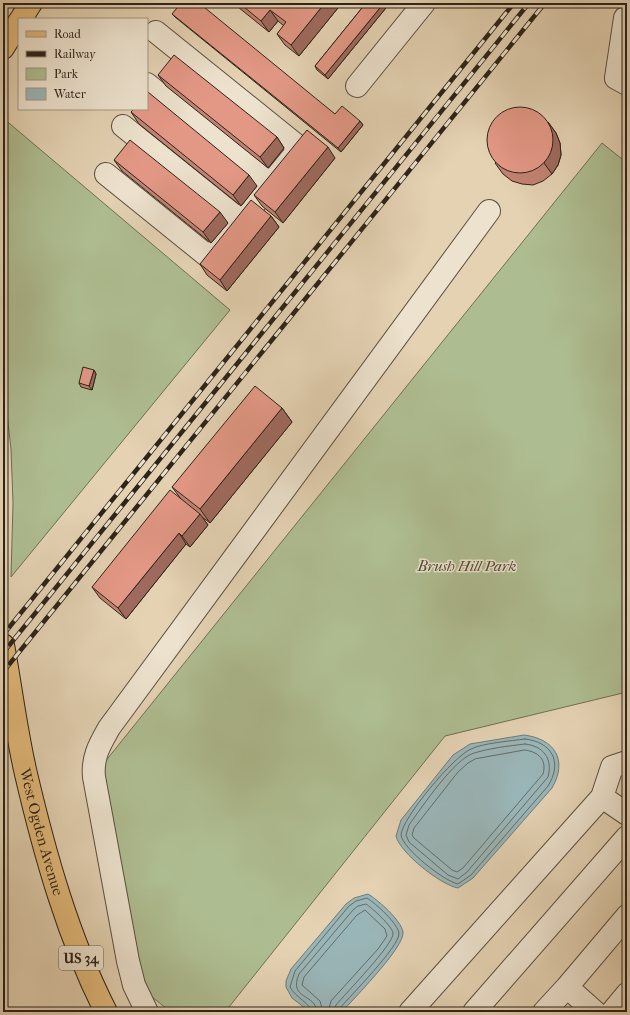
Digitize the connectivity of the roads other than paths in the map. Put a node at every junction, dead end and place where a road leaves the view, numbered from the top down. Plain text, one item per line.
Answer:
1 (31, 3) edge
2 (424, 3) edge
3 (22, 18) edge
4 (625, 18) dead end
5 (18, 24) edge
6 (156, 32) dead end
7 (3, 48) edge
8 (627, 84) edge
9 (148, 85) edge
10 (357, 86) dead end
11 (124, 126) dead end
12 (106, 174) dead end
13 (270, 184) junction
14 (489, 211) dead end
15 (241, 221) junction
16 (3, 645) edge
17 (627, 762) edge
18 (602, 797) junction
19 (627, 814) edge
20 (627, 836) edge
21 (627, 916) edge
22 (567, 987) junction
23 (627, 994) edge
24 (106, 1012) edge
25 (147, 1012) edge
26 (410, 1012) edge
27 (474, 1012) edge
28 (544, 1012) edge
29 (595, 1012) edge
30 (612, 1012) edge

1 - 3 main road
2 - 10 lane
4 - 8 lane
5 - 7 main road
6 - 13 lane
9 - 13 lane
11 - 15 lane
12 - 15 lane
13 - 15 lane
14 - 25 lane
16 - 24 main road, West Ogden Avenue / US 34
17 - 18 lane
18 - 19 lane
18 - 26 lane
20 - 27 lane
21 - 22 lane
22 - 28 lane
22 - 29 lane
23 - 30 lane

